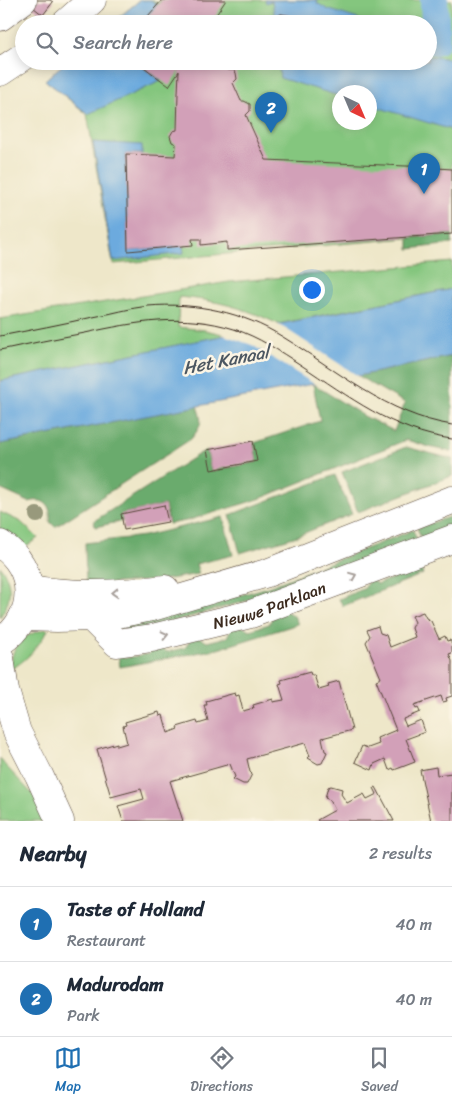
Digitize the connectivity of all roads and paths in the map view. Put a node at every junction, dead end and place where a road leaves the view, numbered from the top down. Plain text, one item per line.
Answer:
1 (22, 0) edge
2 (92, 0) edge
3 (75, 15) edge
4 (0, 17) edge
5 (15, 62) edge
6 (0, 72) edge
7 (452, 500) edge
8 (452, 538) edge
9 (0, 544) edge
10 (267, 573) junction
11 (29, 590) junction
12 (23, 617) junction
13 (91, 617) junction
14 (0, 642) edge
15 (0, 658) edge
16 (0, 733) edge
17 (59, 819) edge

1 - 4 main road
2 - 3 main road
5 - 6 main road
7 - 10 main road, Nieuwe Parklaan
13 -> 8 main road, Nieuwe Parklaan
9 - 11 main road
10 -> 11 main road, Nieuwe Parklaan
10 - 13 main road, Nieuwe Parklaan
11 - 12 main road
12 - 13 main road, Nieuwe Parklaan
12 - 14 main road
15 - 17 main road
16 - 17 main road

